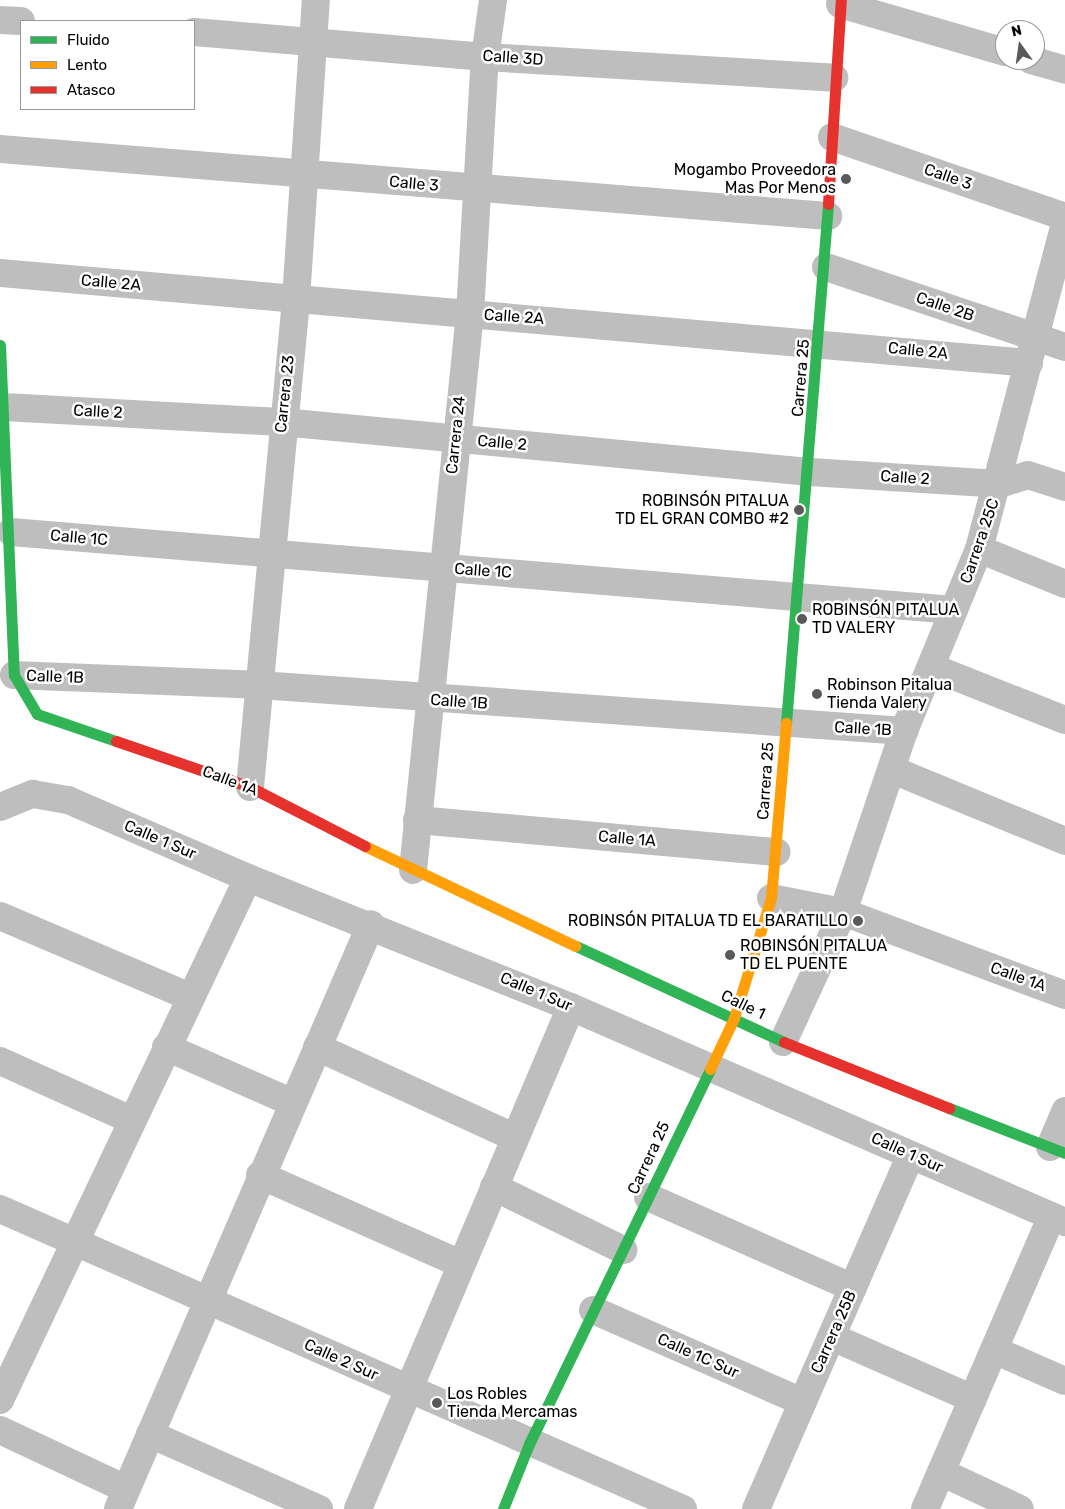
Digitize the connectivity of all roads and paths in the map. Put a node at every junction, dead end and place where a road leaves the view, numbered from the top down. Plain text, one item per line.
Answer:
1 (316, 0) edge
2 (493, 0) edge
3 (841, 2) edge
4 (0, 20) edge
5 (20, 21) edge
6 (195, 32) edge
7 (310, 39) junction
8 (995, 49) edge
9 (485, 57) junction
10 (1045, 64) edge
11 (1065, 70) edge
12 (834, 78) junction
13 (832, 136) junction
14 (0, 149) edge
15 (303, 174) junction
16 (478, 189) junction
17 (828, 216) junction
18 (1065, 218) edge
19 (1065, 223) edge
20 (826, 267) junction
21 (0, 273) edge
22 (296, 300) junction
23 (470, 314) junction
24 (820, 341) junction
25 (0, 345) edge
26 (1065, 347) edge
27 (1031, 350) junction
28 (4, 407) junction
29 (282, 422) junction
30 (455, 439) junction
31 (810, 472) junction
32 (999, 484) junction
33 (1065, 487) edge
34 (11, 532) junction
35 (979, 549) junction
36 (270, 556) junction
37 (443, 568) junction
38 (1065, 584) edge
39 (798, 596) junction
40 (954, 610) junction
41 (931, 667) junction
42 (14, 675) junction
43 (260, 685) junction
44 (429, 700) junction
45 (1065, 720) edge
46 (786, 725) junction
47 (904, 731) junction
48 (893, 770) junction
49 (250, 787) junction
50 (0, 807) edge
51 (417, 820) junction
52 (1065, 841) edge
53 (777, 852) junction
54 (413, 870) junction
55 (248, 878) junction
56 (771, 898) junction
57 (842, 912) junction
58 (0, 916) edge
59 (371, 924) junction
60 (1065, 994) edge
61 (190, 998) junction
62 (571, 1007) junction
63 (732, 1023) junction
64 (783, 1042) junction
65 (166, 1047) junction
66 (317, 1047) junction
67 (714, 1059) junction
68 (0, 1061) edge
69 (292, 1103) junction
70 (1065, 1111) edge
71 (131, 1120) junction
72 (514, 1137) junction
73 (1058, 1150) edge
74 (911, 1155) junction
75 (260, 1174) junction
76 (494, 1187) junction
77 (648, 1197) junction
78 (0, 1209) edge
79 (1059, 1219) edge
80 (73, 1239) junction
81 (623, 1250) junction
82 (461, 1264) junction
83 (853, 1288) junction
84 (205, 1300) junction
85 (593, 1310) junction
86 (832, 1337) junction
87 (994, 1350) junction
88 (1065, 1381) edge
89 (409, 1391) junction
90 (973, 1399) junction
91 (0, 1400) edge
92 (803, 1402) junction
93 (0, 1430) edge
94 (150, 1434) junction
95 (529, 1444) junction
96 (941, 1472) junction
97 (122, 1499) edge
98 (319, 1509) edge
99 (358, 1509) edge
100 (503, 1509) edge
101 (683, 1509) edge
102 (756, 1509) edge
103 (925, 1509) edge
104 (1020, 1509) edge

1 - 7 street, Carrera 23
2 - 9 street, Carrera 24
3 - 8 street
3 - 12 street, Carrera 25
4 - 5 street
6 - 7 street, Calle 3D
7 - 9 street, Calle 3D
7 - 15 street, Carrera 23
9 - 12 street, Calle 3D
9 - 16 street, Carrera 24
10 - 11 street
12 - 13 street, Carrera 25
13 - 17 street, Carrera 25
13 - 18 street, Calle 3
14 - 15 street, Calle 3
15 - 16 street, Calle 3
15 - 22 street, Carrera 23
16 - 17 street, Calle 3
16 - 23 street, Carrera 24
17 - 20 street, Carrera 25
19 - 27 street, Carrera 25C
20 - 24 street, Carrera 25
20 - 27 street, Calle 2B
21 - 22 street, Calle 2A
22 - 23 street, Calle 2A
22 - 29 street, Carrera 23
23 - 24 street, Calle 2A
23 - 30 street, Carrera 24
24 - 27 street, Calle 2A
24 - 31 street, Carrera 25
25 - 28 street
26 - 27 street, Calle 2B
27 - 32 street, Carrera 25C
28 - 29 street, Calle 2
28 - 34 street
29 - 30 street, Calle 2
29 - 36 street, Carrera 23
30 - 31 street, Calle 2
30 - 37 street, Carrera 24
31 - 32 street, Calle 2
31 - 39 street, Carrera 25
32 - 33 street
32 - 35 street, Carrera 25C
34 - 36 street, Calle 1C
34 - 42 street
35 - 38 street
35 - 40 street, Carrera 25C
36 - 37 street, Calle 1C
36 - 43 street, Carrera 23
37 - 39 street, Calle 1C
37 - 44 street, Carrera 24
39 - 40 street, Calle 1C
39 - 46 street, Carrera 25
40 - 41 street, Carrera 25C
41 - 45 street
41 - 47 street, Carrera 25C
42 - 43 street, Calle 1B
42 - 49 street, Calle 1A
43 - 44 street, Calle 1B
43 - 49 street, Carrera 23
44 - 46 street, Calle 1B
44 - 51 street, Carrera 24
46 - 47 street, Calle 1B
46 - 53 street, Carrera 25
47 - 48 street, Carrera 25C
48 - 52 street
48 - 57 street, Carrera 25C
49 - 54 street, Calle 1A
50 - 55 street, Calle 1 Sur
51 - 53 street, Calle 1A
51 - 54 street, Carrera 24
53 - 56 street, Carrera 25
54 - 63 street, Calle 1
55 - 59 street, Calle 1 Sur
55 - 61 street
56 - 57 street, Calle 1A
56 - 63 street, Carrera 25
57 - 60 street, Calle 1A
57 - 64 street, Carrera 25C
58 - 61 street
59 - 62 street, Calle 1 Sur
59 - 66 street
61 - 65 street
62 - 67 street, Calle 1 Sur
62 - 72 street
63 - 64 street, Calle 1
63 - 67 street, Carrera 25
64 - 73 street, Calle 1
65 - 69 street
65 - 71 street
66 - 69 street
66 - 72 street
67 - 74 street, Calle 1 Sur
67 - 77 street, Carrera 25
68 - 71 street
69 - 75 street
70 - 73 street
71 - 80 street
72 - 76 street
74 - 79 street, Calle 1 Sur
74 - 83 street, Carrera 25B
75 - 82 street
75 - 84 street
76 - 81 street
76 - 82 street
77 - 81 street, Carrera 25
77 - 83 street
78 - 80 street, Calle 2 Sur
79 - 87 street
80 - 84 street, Calle 2 Sur
80 - 91 street
81 - 85 street, Carrera 25
82 - 89 street
83 - 86 street, Carrera 25B
84 - 89 street, Calle 2 Sur
84 - 94 street
85 - 92 street, Calle 1C Sur
85 - 95 street, Carrera 25
86 - 90 street
86 - 92 street, Carrera 25B
87 - 88 street
87 - 90 street
89 - 95 street, Calle 2 Sur
89 - 99 street
90 - 96 street
92 - 102 street, Carrera 25B
93 - 97 street
94 - 97 street
94 - 98 street
95 - 100 street, Carrera 25
95 - 101 street, Calle 2 Sur
96 - 103 street
96 - 104 street

